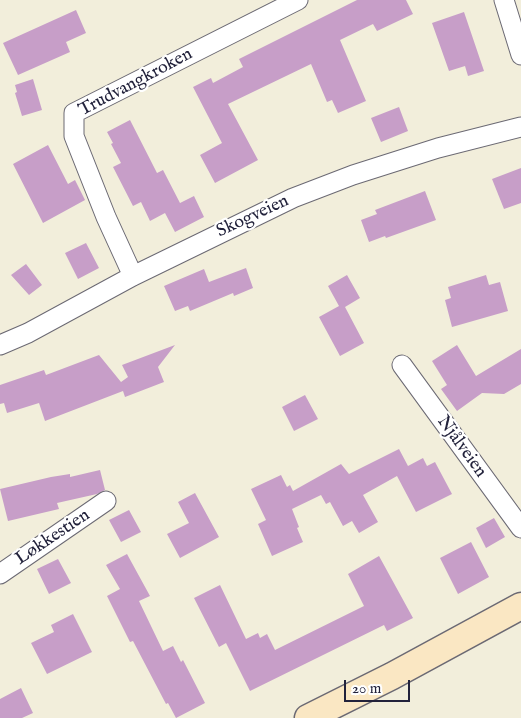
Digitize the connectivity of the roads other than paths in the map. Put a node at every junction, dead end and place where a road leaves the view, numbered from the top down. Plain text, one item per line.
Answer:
1 (298, 0) edge
2 (504, 0) edge
3 (521, 55) edge
4 (521, 127) edge
5 (133, 276) junction
6 (0, 345) edge
7 (402, 364) dead end
8 (106, 501) dead end
9 (521, 528) edge
10 (0, 574) edge
11 (521, 606) edge
12 (308, 718) edge

1 - 5 street, Trudvangkroken
2 - 3 street
4 - 5 street, Skogveien
5 - 6 street, Skogveien
7 - 9 street, Njålveien
8 - 10 street, Løkkestien
11 - 12 main road

